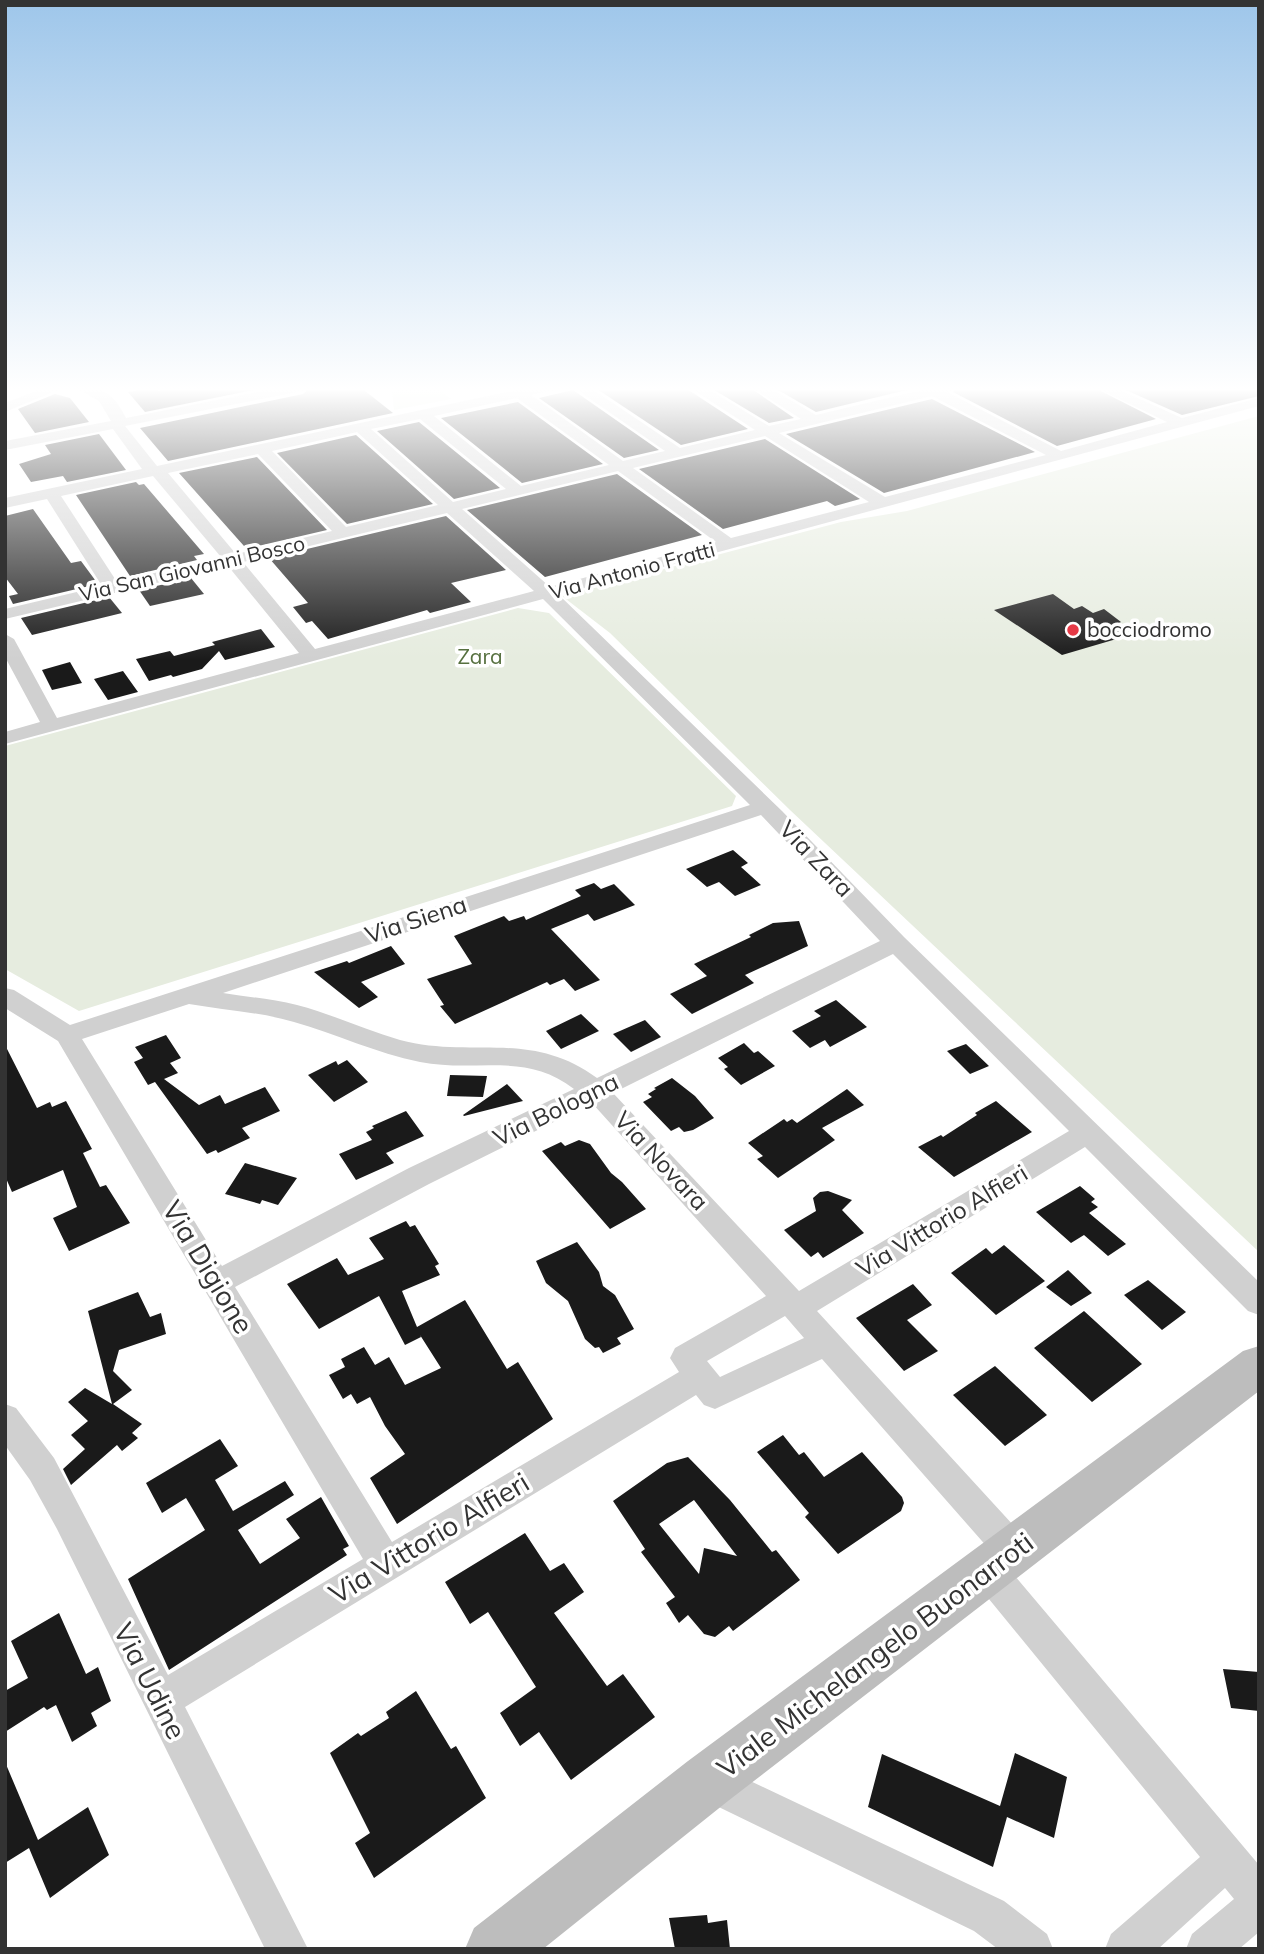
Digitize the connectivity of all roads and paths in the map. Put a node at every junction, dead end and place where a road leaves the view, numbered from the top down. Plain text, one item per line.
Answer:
1 (125, 478) edge
2 (164, 478) edge
3 (290, 478) edge
4 (417, 478) edge
5 (502, 478) edge
6 (571, 478) edge
7 (638, 478) edge
8 (843, 478) edge
9 (976, 478) edge
10 (518, 491) junction
11 (52, 494) junction
12 (5, 503) edge
13 (884, 503) junction
14 (450, 508) junction
15 (343, 533) junction
16 (730, 545) junction
17 (232, 560) junction
18 (112, 588) junction
19 (547, 593) junction
20 (5, 614) edge
21 (5, 639) edge
22 (311, 656) junction
23 (52, 726) junction
24 (5, 738) edge
25 (765, 807) junction
26 (896, 943) junction
27 (184, 995) junction
28 (5, 996) edge
29 (67, 1035) junction
30 (596, 1091) junction
31 (1087, 1133) junction
32 (218, 1282) junction
33 (1259, 1302) edge
34 (792, 1303) junction
35 (826, 1342) junction
36 (1259, 1365) edge
37 (700, 1376) junction
38 (5, 1418) edge
39 (1000, 1560) junction
40 (385, 1563) junction
41 (160, 1701) junction
42 (708, 1781) junction
43 (1227, 1860) junction
44 (1259, 1897) edge
45 (1259, 1904) edge
46 (287, 1949) edge
47 (495, 1949) edge
48 (1032, 1949) edge
49 (1126, 1949) edge
50 (1207, 1949) edge

1 - 11 street
2 - 17 street
3 - 15 street
4 - 14 street, Via Zara
5 - 10 street
6 - 10 street, Via San Giovanni Bosco
7 - 16 street
8 - 13 street
9 - 13 street, Via Antonio Fratti
10 - 14 street, Via San Giovanni Bosco
11 - 12 street
11 - 18 street
13 - 16 street, Via Antonio Fratti
14 - 15 street, Via San Giovanni Bosco
14 - 19 street, Via Zara
15 - 17 street, Via San Giovanni Bosco
16 - 19 street, Via Antonio Fratti
17 - 18 street, Via San Giovanni Bosco
17 - 22 street
18 - 20 street, Via San Giovanni Bosco
19 - 22 street, Via Antonio Fratti
19 - 25 street, Via Zara
21 - 23 street
22 - 23 street, Via Antonio Fratti
23 - 24 street, Via Antonio Fratti
25 - 26 street, Via Zara
25 - 27 street, Via Siena
26 - 30 street, Via Bologna
26 - 31 street, Via Zara
27 - 29 street, Via Siena
27 - 30 street, Via Novara
28 - 29 street, Via Digione
29 - 32 street, Via Digione
30 - 32 street, Via Bologna
30 - 34 street, Via Novara
31 - 33 street, Via Zara
31 - 34 street, Via Vittorio Alfieri
32 - 40 street, Via Digione
34 - 35 street, Via Novara
34 - 37 street, Via Vittorio Alfieri
35 - 37 street
35 - 39 street, Via Novara
36 - 39 street, Viale Michelangelo Buonarroti
37 - 40 street, Via Vittorio Alfieri
38 - 41 street, Via Udine
39 - 42 street, Viale Michelangelo Buonarroti
39 - 43 street, Via Novara
40 - 41 street, Via Vittorio Alfieri
41 - 46 street, Via Udine
42 - 47 street, Viale Michelangelo Buonarroti
42 - 48 street
43 - 44 street, Via Novara
43 - 49 street
45 - 50 street

